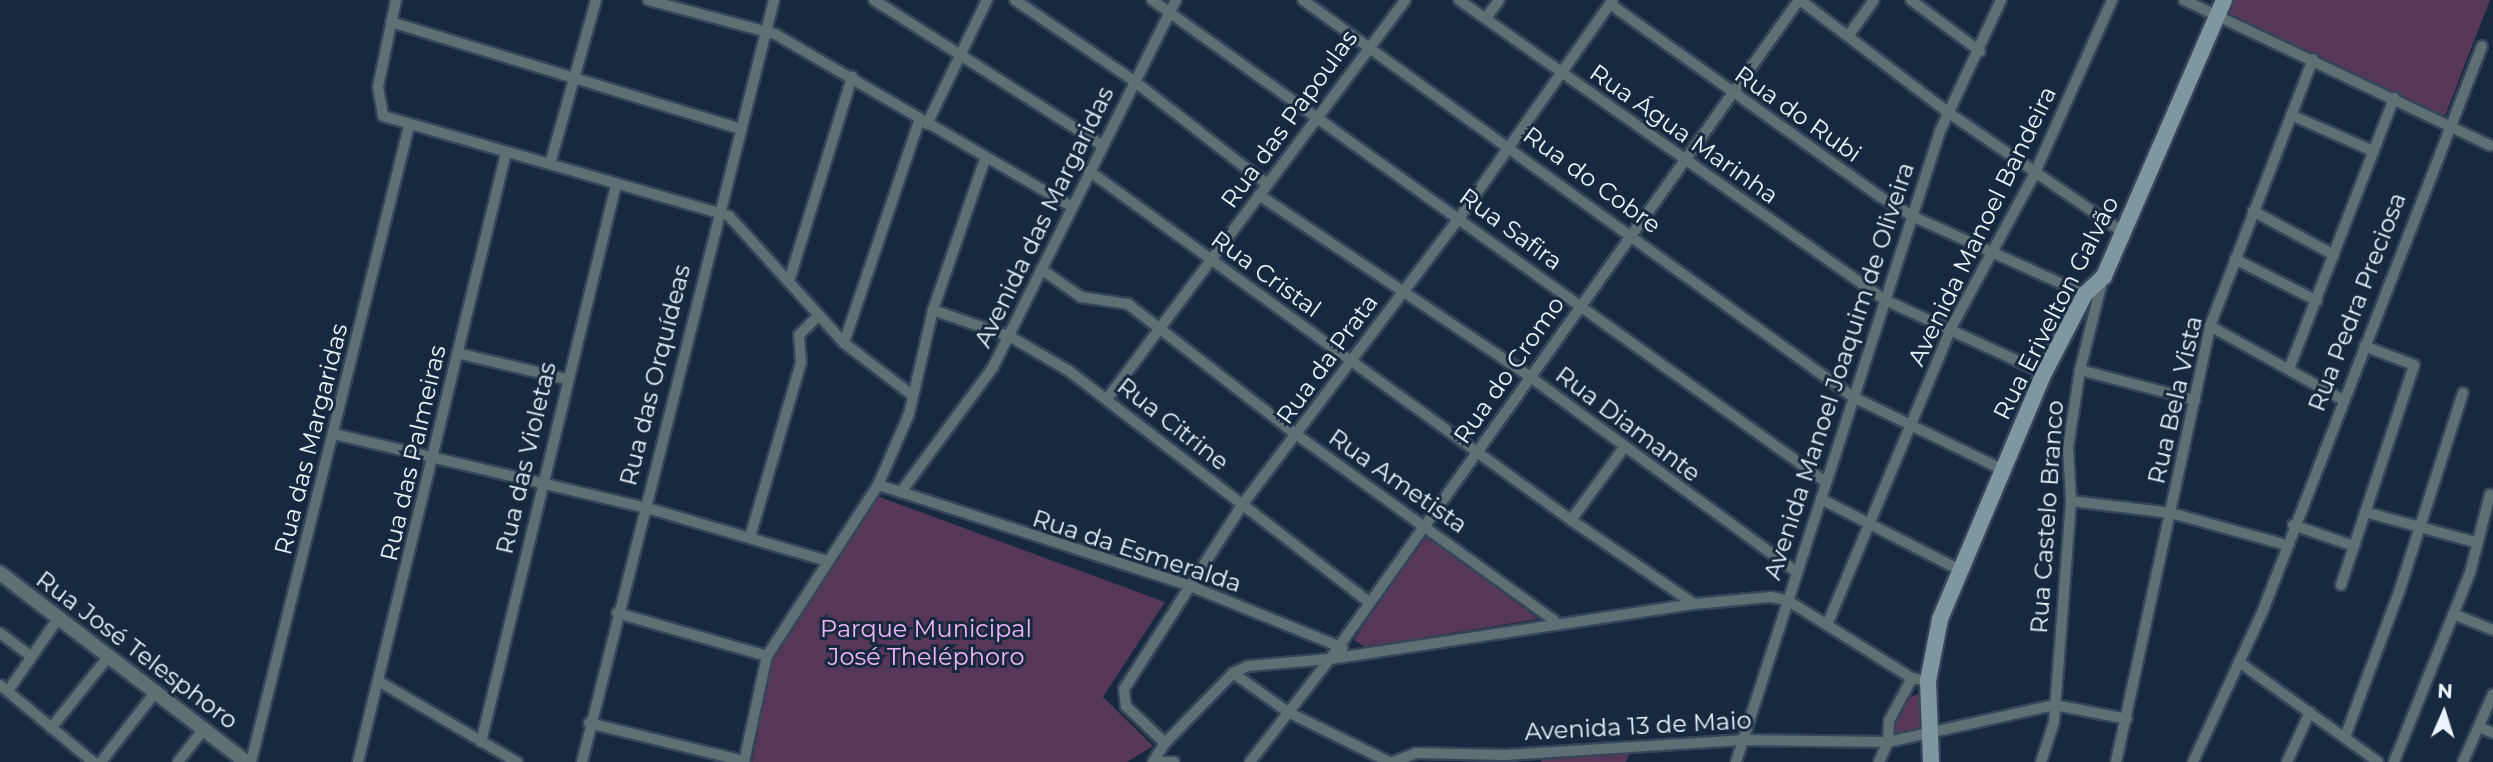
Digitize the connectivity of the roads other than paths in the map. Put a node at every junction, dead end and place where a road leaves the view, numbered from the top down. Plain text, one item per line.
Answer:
1 (396, 0) edge
2 (596, 0) edge
3 (648, 0) edge
4 (774, 0) edge
5 (874, 0) edge
6 (987, 0) edge
7 (1014, 0) edge
8 (1152, 0) edge
9 (1176, 0) edge
10 (1303, 0) edge
11 (1405, 0) edge
12 (1459, 0) edge
13 (1499, 0) edge
14 (1800, 0) edge
15 (1874, 0) edge
16 (1911, 0) edge
17 (2001, 0) edge
18 (2112, 0) edge
19 (2184, 0) edge
20 (1612, 2) edge
21 (2222, 7) edge
22 (1171, 12) junction
23 (1486, 18) junction
24 (391, 22) junction
25 (764, 33) junction
26 (1848, 36) junction
27 (2482, 46) dead end
28 (1368, 47) junction
29 (1980, 51) junction
30 (961, 55) junction
31 (2313, 59) junction
32 (1562, 73) junction
33 (852, 77) junction
34 (574, 78) junction
35 (1134, 81) junction
36 (1732, 93) junction
37 (2393, 99) junction
38 (1949, 113) junction
39 (2291, 115) junction
40 (1316, 117) junction
41 (923, 123) junction
42 (409, 126) junction
43 (2448, 127) junction
44 (738, 128) junction
45 (1102, 145) junction
46 (2490, 145) dead end
47 (1509, 146) junction
48 (2373, 151) junction
49 (506, 153) junction
50 (985, 159) junction
51 (1684, 162) junction
52 (550, 164) junction
53 (1089, 171) junction
54 (2035, 173) junction
55 (616, 184) junction
56 (1267, 184) junction
57 (1259, 195) junction
58 (1072, 207) junction
59 (2253, 211) junction
60 (718, 212) junction
61 (1912, 216) junction
62 (1459, 218) junction
63 (2124, 233) junction
64 (1633, 235) junction
65 (1993, 251) junction
66 (2334, 255) junction
67 (2235, 259) junction
68 (1210, 261) junction
69 (1041, 269) junction
70 (2104, 276) junction
71 (789, 281) junction
72 (1404, 289) junction
73 (2085, 294) junction
74 (1885, 300) junction
75 (2317, 301) junction
76 (1580, 305) junction
77 (933, 310) junction
78 (819, 315) junction
79 (2210, 326) junction
80 (1951, 328) junction
81 (1157, 329) junction
82 (1011, 337) junction
83 (844, 343) junction
84 (2364, 346) junction
85 (457, 353) junction
86 (1352, 362) junction
87 (2289, 369) junction
88 (2080, 370) junction
89 (2044, 373) junction
90 (1529, 376) junction
91 (566, 379) junction
92 (2463, 393) dead end
93 (912, 395) junction
94 (1853, 397) junction
95 (1107, 400) junction
96 (2194, 400) junction
97 (2343, 400) junction
98 (1912, 426) junction
99 (334, 434) junction
100 (1297, 435) junction
101 (1623, 449) junction
102 (1477, 452) junction
103 (434, 456) junction
104 (2001, 469) junction
105 (542, 481) junction
106 (1826, 482) junction
107 (877, 485) junction
108 (901, 492) junction
109 (2490, 494) dead end
110 (1821, 499) junction
111 (2071, 501) junction
112 (1242, 505) junction
113 (644, 507) junction
114 (2365, 512) junction
115 (2171, 513) junction
116 (1571, 520) junction
117 (1868, 524) junction
118 (1425, 525) junction
119 (2293, 525) junction
120 (2421, 527) junction
121 (750, 537) junction
122 (2478, 543) junction
123 (2286, 545) junction
124 (2354, 546) junction
125 (827, 561) junction
126 (1960, 570) junction
127 (1795, 571) junction
128 (0, 573) edge
129 (1188, 585) junction
130 (2341, 585) dead end
131 (1787, 600) junction
132 (1369, 602) junction
133 (1694, 604) junction
134 (617, 613) junction
135 (2454, 614) junction
136 (59, 617) junction
137 (1555, 621) junction
138 (1827, 625) junction
139 (2493, 630) edge
140 (0, 634) edge
141 (1338, 647) junction
142 (1359, 652) junction
143 (30, 656) junction
144 (767, 656) junction
145 (108, 657) junction
146 (1330, 659) junction
147 (2239, 662) junction
148 (1233, 673) junction
149 (1920, 680) junction
150 (380, 682) junction
151 (4, 688) edge
152 (154, 694) junction
153 (2493, 694) edge
154 (2055, 705) junction
155 (1288, 712) junction
156 (2309, 712) junction
157 (2127, 719) junction
158 (590, 723) junction
159 (51, 727) junction
160 (2479, 727) junction
161 (203, 730) junction
162 (2493, 733) edge
163 (1930, 735) junction
164 (2345, 737) junction
165 (1742, 740) junction
166 (481, 742) junction
167 (1888, 742) junction
168 (1165, 743) junction
169 (1638, 748) junction
170 (1506, 755) junction
171 (744, 761) edge
172 (1157, 761) edge
173 (93, 762) edge
174 (100, 762) edge
175 (178, 762) edge
176 (249, 762) edge
177 (358, 762) edge
178 (517, 762) edge
179 (582, 762) edge
180 (1174, 762) edge
181 (1250, 762) edge
182 (1391, 762) edge
183 (1521, 762) edge
184 (1632, 762) edge
185 (1736, 762) edge
186 (1879, 762) edge
187 (1931, 762) edge
188 (2041, 762) edge
189 (2116, 762) edge
190 (2193, 762) edge
191 (2287, 762) edge
192 (2378, 762) edge
193 (2394, 762) edge
194 (2463, 762) edge

1 - 24 street
2 - 34 street
3 - 25 street
4 - 25 street, Rua das Orquídeas
5 - 30 street
6 - 30 street
7 - 35 street
8 - 22 street, Rua Safira
9 - 22 street, Avenida das Margaridas
10 - 28 street, Rua do Cobre
11 - 28 street, Rua das Papoulas
12 - 23 street, Rua Água Marinha
13 - 23 street
14 - 26 street
14 - 36 street, Rua do Cromo
15 - 26 street
16 - 29 street
17 - 29 street, Avenida Manoel Joaquim de Oliveira
18 - 54 street, Avenida Manoel Bandeira
19 - 21 street
20 - 32 street, Rua da Prata
20 - 36 street, Rua do Rubi
21 - 31 street
21 - 63 main road, Rua Erivelton Galvão
22 - 35 street, Avenida das Margaridas
22 - 40 street, Rua Safira
23 - 32 street, Rua Água Marinha
24 - 34 street
24 - 42 street
25 - 33 street
25 - 44 street, Rua das Orquídeas
26 - 38 street
27 - 43 street, Rua Pedra Preciosa
28 - 40 street, Rua das Papoulas
28 - 47 street, Rua do Cobre
29 - 38 street, Avenida Manoel Joaquim de Oliveira
30 - 41 street
30 - 45 street
31 - 37 street
31 - 39 street, Rua Bela Vista
32 - 47 street, Rua da Prata
32 - 51 street, Rua Água Marinha
33 - 41 street
33 - 71 street
34 - 44 street
34 - 52 street
35 - 45 street, Avenida das Margaridas
35 - 56 street
36 - 51 street, Rua do Cromo
36 - 61 street, Rua do Rubi
37 - 43 street
37 - 48 street
38 - 54 street
38 - 61 street, Avenida Manoel Joaquim de Oliveira
39 - 48 street
39 - 59 street, Rua Bela Vista
40 - 56 street, Rua das Papoulas
40 - 62 street, Rua Safira
41 - 50 street
41 - 83 street
42 - 49 street
42 - 99 street, Rua das Margaridas
43 - 46 street
43 - 84 street, Rua Pedra Preciosa
44 - 60 street, Rua das Orquídeas
45 - 53 street, Avenida das Margaridas
47 - 62 street, Rua da Prata
47 - 64 street, Rua do Cobre
48 - 66 street
49 - 52 street
49 - 85 street, Rua das Palmeiras
50 - 58 street
50 - 77 street
51 - 64 street, Rua do Cromo
51 - 74 street, Rua Água Marinha
52 - 55 street
53 - 58 street, Avenida das Margaridas
53 - 68 street, Rua Cristal
54 - 63 street
54 - 65 street, Avenida Manoel Bandeira
55 - 60 street
55 - 91 street, Rua das Violetas
56 - 57 street, Rua das Papoulas
57 - 68 street, Rua das Papoulas
57 - 72 street, Rua Diamante
58 - 69 street, Avenida das Margaridas
59 - 66 street
59 - 67 street, Rua Bela Vista
60 - 71 street
60 - 113 street, Rua das Orquídeas
61 - 65 street, Rua do Rubi
61 - 74 street, Avenida Manoel Joaquim de Oliveira
62 - 72 street, Rua da Prata
62 - 76 street, Rua Safira
63 - 70 main road, Rua Erivelton Galvão
64 - 76 street, Rua do Cromo
64 - 94 street, Rua do Cobre
65 - 73 street, Rua do Rubi
65 - 80 street, Avenida Manoel Bandeira
66 - 75 street
67 - 75 street
67 - 79 street, Rua Bela Vista
68 - 81 street, Rua das Papoulas
68 - 86 street, Rua Cristal
69 - 81 street, Rua Ametista
69 - 82 street, Avenida das Margaridas
70 - 73 main road, Rua Erivelton Galvão
70 - 88 street, Rua Castelo Branco
71 - 78 street
72 - 86 street, Rua da Prata
72 - 90 street, Rua Diamante
73 - 89 main road, Rua Erivelton Galvão
74 - 80 street, Rua Água Marinha
74 - 94 street, Avenida Manoel Joaquim de Oliveira
75 - 87 street
76 - 90 street, Rua do Cromo
76 - 106 street, Rua Safira
77 - 82 street, Rua Citrine
77 - 93 street
78 - 83 street
78 - 121 street
79 - 87 street
79 - 96 street, Rua Bela Vista
80 - 89 street, Rua Água Marinha
80 - 98 street, Avenida Manoel Bandeira
81 - 95 street, Rua das Papoulas
81 - 100 street, Rua Ametista
82 - 95 street, Rua Citrine
82 - 108 street, Avenida das Margaridas
83 - 93 street
84 - 97 street, Rua Pedra Preciosa
84 - 114 street
85 - 91 street
85 - 103 street, Rua das Palmeiras
86 - 100 street, Rua da Prata
86 - 102 street, Rua Cristal
87 - 97 street
88 - 96 street
88 - 111 street, Rua Castelo Branco
89 - 104 main road, Rua Erivelton Galvão
90 - 101 street, Rua Diamante
90 - 102 street, Rua do Cromo
91 - 105 street, Rua das Violetas
92 - 120 street
93 - 107 street
94 - 98 street, Rua do Cobre
94 - 106 street, Avenida Manoel Joaquim de Oliveira
95 - 112 street, Rua Citrine
96 - 115 street, Rua Bela Vista
97 - 119 street, Rua Pedra Preciosa
98 - 104 street, Rua do Cobre
98 - 117 street, Avenida Manoel Bandeira
99 - 103 street
99 - 176 street, Rua das Margaridas
100 - 112 street, Rua da Prata
100 - 118 street, Rua Ametista
101 - 116 street
101 - 127 street, Rua Diamante
102 - 116 street, Rua Cristal
102 - 118 street, Rua do Cromo
103 - 105 street
103 - 150 street, Rua das Palmeiras
104 - 126 main road, Rua Erivelton Galvão
105 - 113 street
105 - 166 street, Rua das Violetas
106 - 110 street, Avenida Manoel Joaquim de Oliveira
107 - 108 street
107 - 125 street
108 - 129 street, Rua da Esmeralda
109 - 122 street
110 - 117 street
110 - 127 street, Avenida Manoel Joaquim de Oliveira
111 - 115 street
111 - 154 street, Rua Castelo Branco
112 - 129 street, Rua da Prata
112 - 132 street, Rua Citrine
113 - 121 street
113 - 134 street, Rua das Orquídeas
114 - 120 street
114 - 124 street
115 - 123 street
115 - 157 street, Rua Bela Vista
116 - 133 street, Rua Cristal
117 - 126 street
117 - 138 street, Avenida Manoel Bandeira
118 - 132 street, Rua do Cromo
118 - 137 street, Rua Ametista
119 - 123 street, Rua Pedra Preciosa
119 - 124 street
120 - 122 street
120 - 164 street
121 - 125 street
122 - 135 street
123 - 147 street, Rua Pedra Preciosa
124 - 130 street
125 - 144 street
126 - 149 main road, Rua Erivelton Galvão
127 - 131 street, Avenida Manoel Joaquim de Oliveira
128 - 136 street, Rua José Telesphoro
129 - 141 street, Rua da Esmeralda
129 - 168 street, Rua da Prata
131 - 133 street
131 - 138 street
131 - 165 street, Avenida Manoel Joaquim de Oliveira
132 - 141 street, Rua do Cromo
133 - 137 street
134 - 144 street
134 - 158 street, Rua das Orquídeas
135 - 139 street
135 - 193 street
136 - 143 street
136 - 145 street, Rua José Telesphoro
137 - 142 street
138 - 149 street
140 - 143 street
141 - 142 street, Rua da Esmeralda
141 - 146 street, Rua do Cromo
142 - 146 street
143 - 151 street
144 - 171 street
145 - 152 street, Rua José Telesphoro
145 - 159 street
146 - 148 street
146 - 155 street, Rua do Cromo
147 - 156 street
147 - 190 street, Rua Pedra Preciosa
148 - 155 street
148 - 168 street
149 - 163 main road, Rua Erivelton Galvão
149 - 167 street
150 - 166 street
150 - 177 street, Rua das Palmeiras
151 - 159 street
152 - 161 street, Rua José Telesphoro
152 - 174 street
153 - 160 street
154 - 157 street
154 - 163 street, Avenida 13 de Maio
154 - 188 street, Rua Castelo Branco
155 - 181 street, Rua do Cromo
155 - 182 street
156 - 164 street
156 - 191 street
157 - 189 street, Rua Bela Vista
158 - 171 street
158 - 179 street, Rua das Orquídeas
159 - 173 street
160 - 162 street
160 - 194 street
161 - 175 street
161 - 176 street, Rua José Telesphoro
163 - 167 street, Avenida 13 de Maio
163 - 187 main road, Rua Erivelton Galvão
164 - 192 street
165 - 167 street, Avenida 13 de Maio
165 - 169 street, Avenida 13 de Maio
165 - 185 street, Avenida Manoel Joaquim de Oliveira
166 - 178 street
167 - 186 street
168 - 172 street
169 - 170 street, Avenida 13 de Maio
169 - 184 street
170 - 182 street, Avenida 13 de Maio
170 - 183 street
172 - 180 street

